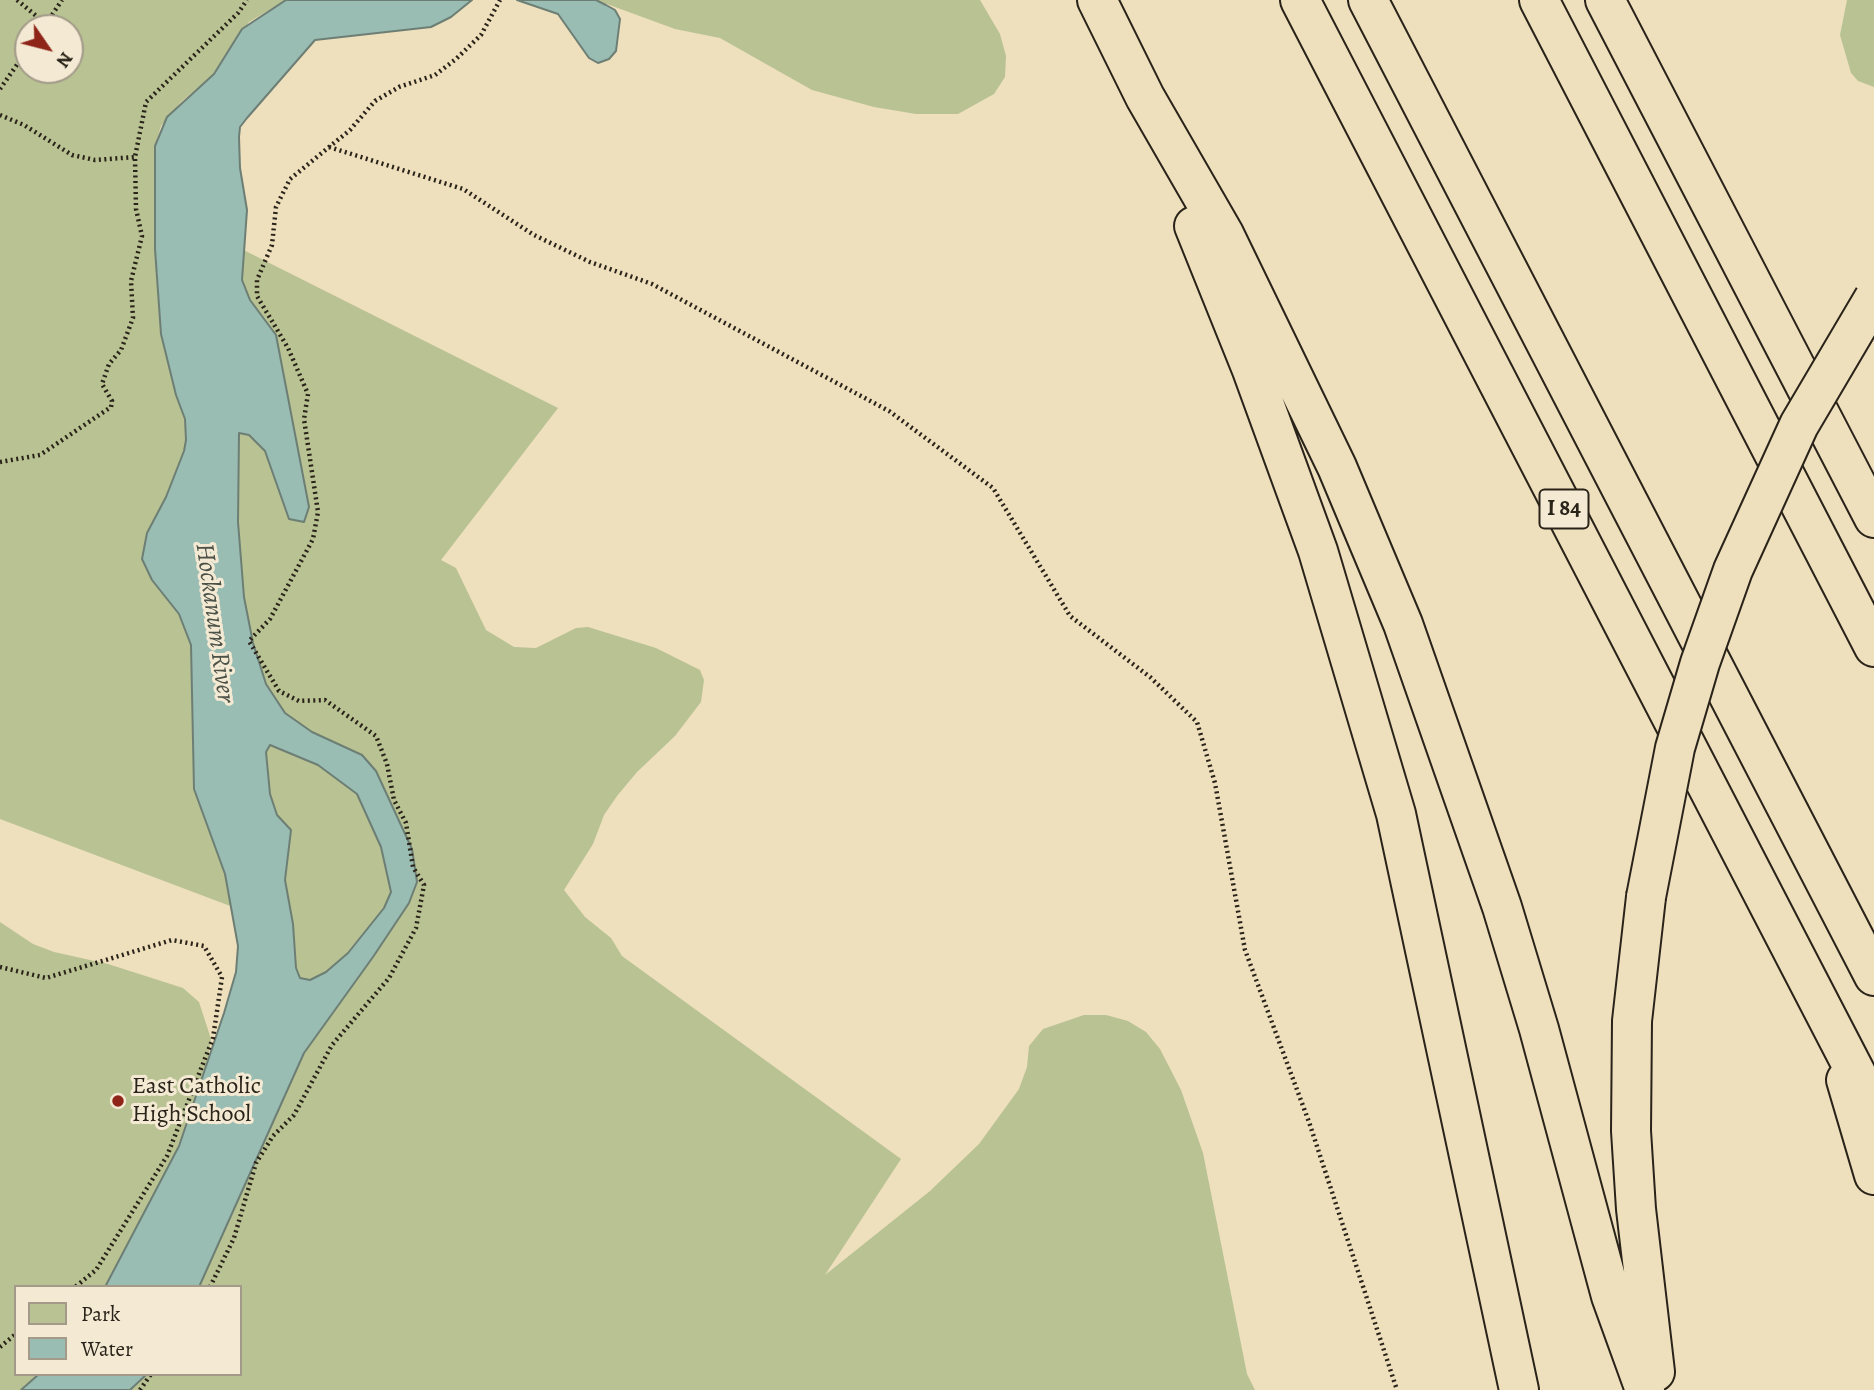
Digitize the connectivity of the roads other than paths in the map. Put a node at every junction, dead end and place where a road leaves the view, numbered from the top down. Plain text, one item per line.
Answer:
1 (1097, 0) edge
2 (1300, 0) edge
3 (1368, 0) edge
4 (1539, 0) edge
5 (1605, 0) edge
6 (1622, 0) edge
7 (1649, 83) junction
8 (1145, 97) junction
9 (1874, 298) edge
10 (1874, 518) edge
11 (1874, 647) edge
12 (1874, 976) edge
13 (1827, 1018) junction
14 (1874, 1108) edge
15 (1874, 1175) edge
16 (1519, 1390) edge
17 (1645, 1390) edge
18 (1657, 1390) edge

1 - 8 highway
2 - 13 highway, I 84
3 - 12 highway
4 - 11 highway
5 - 7 highway
6 - 7 highway
7 - 10 highway
8 - 16 highway
8 - 17 highway
9 - 18 highway, bridge
13 - 14 highway, I 84
13 - 15 highway

